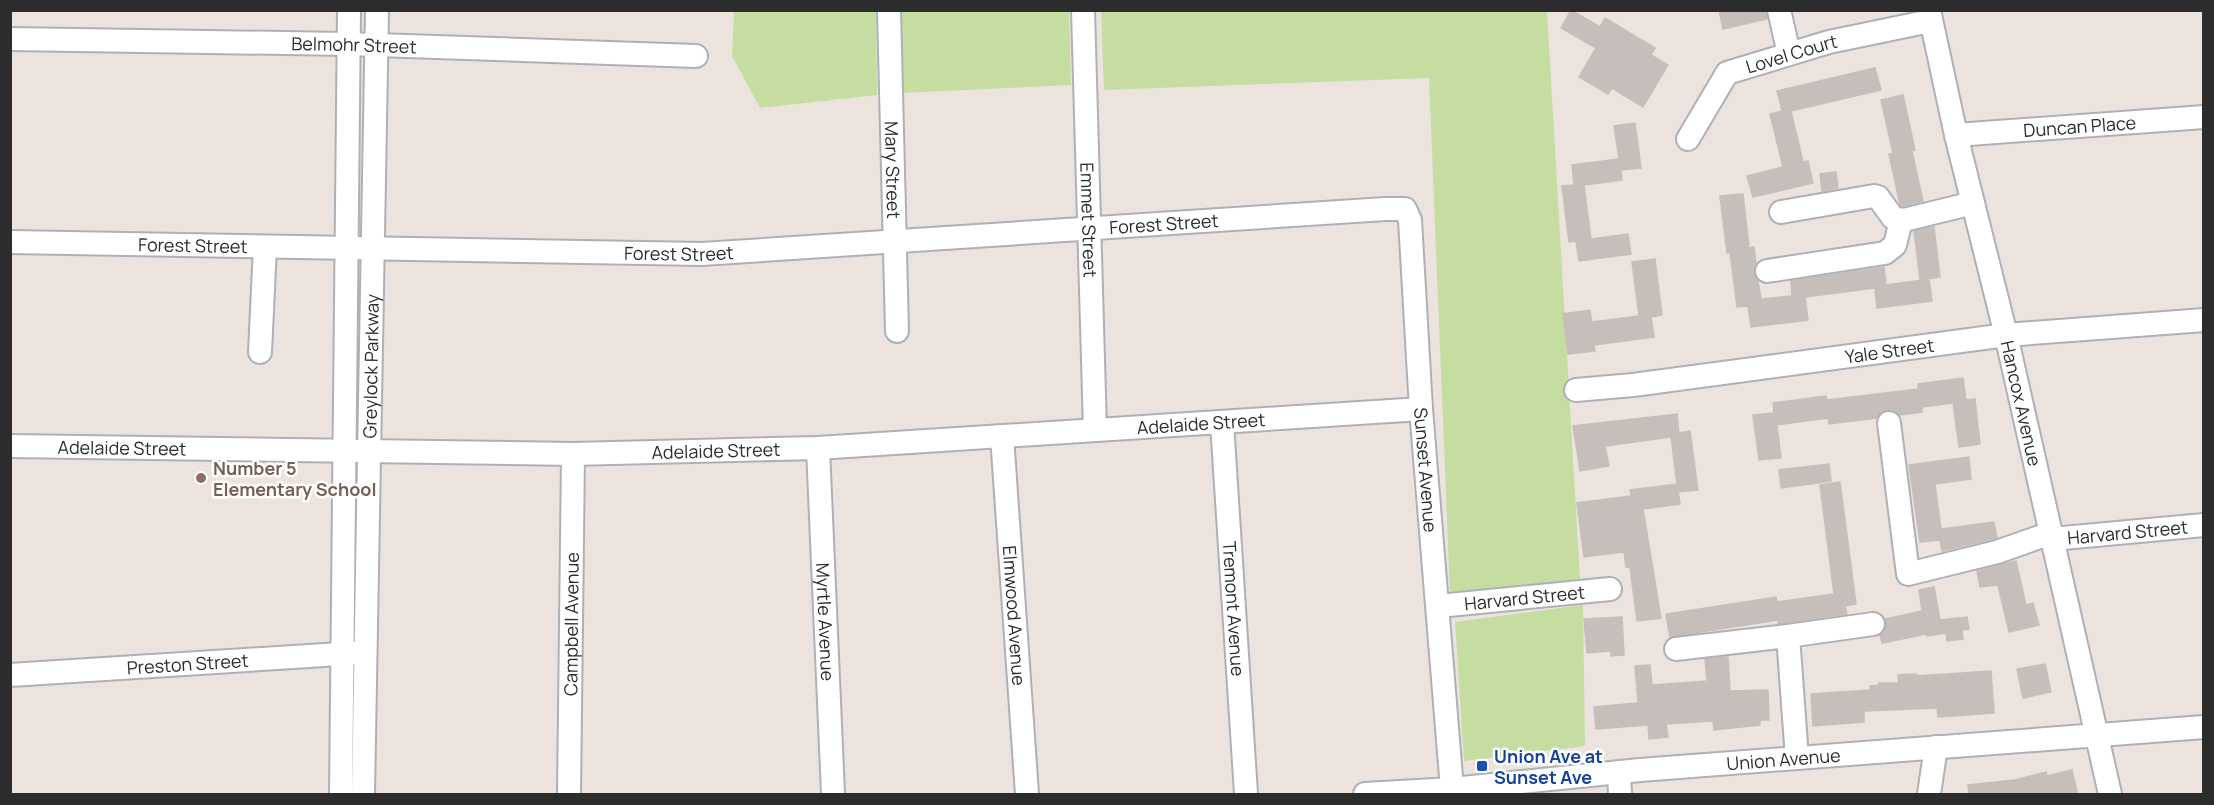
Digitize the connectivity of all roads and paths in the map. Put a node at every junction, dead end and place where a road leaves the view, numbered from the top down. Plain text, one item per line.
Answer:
1 (349, 10) edge
2 (377, 10) edge
3 (889, 10) edge
4 (1083, 10) edge
5 (1779, 10) edge
6 (1930, 16) edge
7 (10, 39) edge
8 (347, 44) junction
9 (376, 45) junction
10 (1789, 54) junction
11 (696, 56) dead end
12 (2204, 117) edge
13 (1956, 135) junction
14 (1688, 139) dead end
15 (1973, 203) junction
16 (1346, 211) joint
17 (1781, 213) dead end
18 (1901, 220) junction
19 (1089, 227) junction
20 (10, 242) edge
21 (895, 242) junction
22 (265, 247) junction
23 (347, 248) junction
24 (373, 248) junction
25 (1767, 272) dead end
26 (2204, 320) edge
27 (897, 331) dead end
28 (2006, 335) junction
29 (260, 352) dead end
30 (1576, 390) dead end
31 (1421, 409) junction
32 (1222, 423) junction
33 (1889, 423) dead end
34 (1095, 430) junction
35 (1002, 436) junction
36 (10, 446) edge
37 (818, 448) junction
38 (345, 449) junction
39 (369, 450) junction
40 (573, 454) junction
41 (2204, 525) edge
42 (2051, 536) junction
43 (1610, 589) dead end
44 (1439, 606) junction
45 (1873, 624) dead end
46 (1788, 636) junction
47 (1676, 649) dead end
48 (366, 652) junction
49 (342, 653) junction
50 (10, 675) edge
51 (2204, 727) edge
52 (2095, 734) junction
53 (1936, 747) junction
54 (1797, 758) junction
55 (1619, 772) junction
56 (1452, 789) junction
57 (341, 795) edge
58 (363, 795) edge
59 (569, 795) edge
60 (833, 795) edge
61 (1027, 795) edge
62 (1246, 795) edge
63 (1365, 795) edge
64 (1620, 795) edge
65 (1929, 795) edge
66 (2110, 795) edge

1 - 8 street, Greylock Parkway
2 - 9 street, Greylock Parkway
3 - 21 street, Mary Street
4 - 19 street, Emmet Street
5 - 10 street
6 - 10 street, Lovel Court
6 - 13 street, Hancox Avenue
7 - 8 street, Belmohr Street
8 - 9 street, Belmohr Street
8 - 23 street, Greylock Parkway
9 - 11 street, Belmohr Street
9 - 24 street, Greylock Parkway
10 - 14 street, Lovel Court
12 - 13 street, Duncan Place
13 - 15 street, Hancox Avenue
15 - 18 street
15 - 28 street, Hancox Avenue
16 - 19 street, Forest Street
16 - 31 street, Sunset Avenue
17 - 18 street
18 - 25 street
19 - 21 street, Forest Street
19 - 34 street, Emmet Street
20 - 22 street, Forest Street
21 - 24 street, Forest Street
21 - 27 street, Mary Street
22 - 23 street, Forest Street
22 - 29 street
23 - 24 street, Forest Street
23 - 38 street, Greylock Parkway
24 - 39 street, Greylock Parkway
26 - 28 street, Yale Street
28 - 30 street, Yale Street
28 - 42 street, Hancox Avenue
31 - 32 street, Adelaide Street
31 - 44 street, Sunset Avenue
32 - 34 street, Adelaide Street
32 - 62 street, Tremont Avenue
33 - 42 street, Harvard Street
34 - 35 street, Adelaide Street
35 - 37 street, Adelaide Street
35 - 61 street, Elmwood Avenue
36 - 38 street, Adelaide Street
37 - 40 street, Adelaide Street
37 - 60 street, Myrtle Avenue
38 - 39 street, Adelaide Street
38 - 49 street, Greylock Parkway
39 - 40 street, Adelaide Street
39 - 48 street, Greylock Parkway
40 - 59 street, Campbell Avenue
41 - 42 street, Harvard Street
42 - 52 street, Hancox Avenue
43 - 44 street, Harvard Street
44 - 56 street, Sunset Avenue
45 - 46 street
46 - 47 street
46 - 54 street
48 - 49 street, Preston Street
48 - 58 street, Greylock Parkway
49 - 50 street, Preston Street
49 - 57 street, Greylock Parkway
51 - 52 street, Union Avenue
52 - 53 street, Union Avenue
52 - 66 street, Hancox Avenue
53 - 54 street, Union Avenue
53 - 65 street
54 - 55 street, Union Avenue
55 - 56 street, Union Avenue
55 - 64 street
56 - 63 street, Union Avenue

